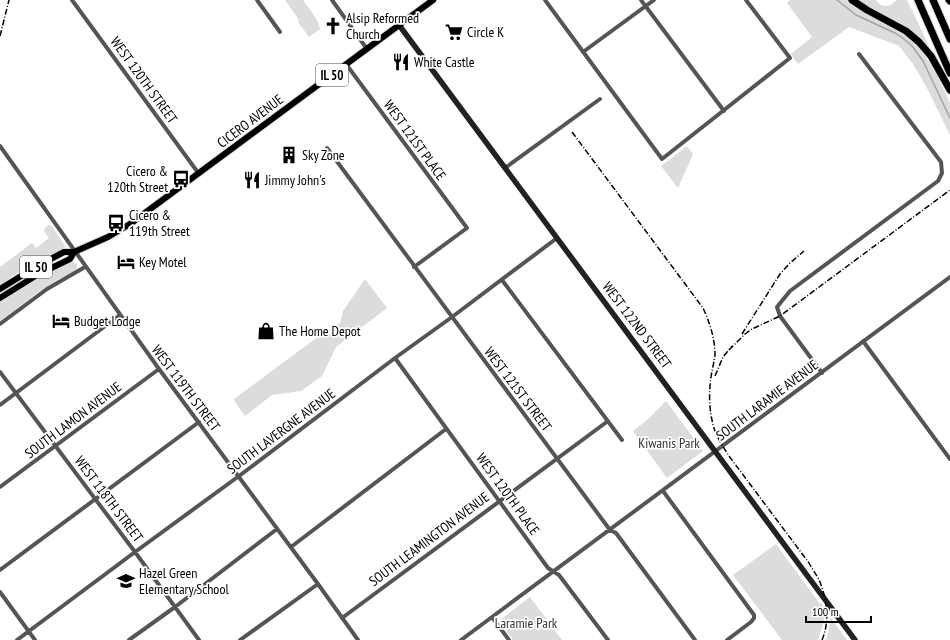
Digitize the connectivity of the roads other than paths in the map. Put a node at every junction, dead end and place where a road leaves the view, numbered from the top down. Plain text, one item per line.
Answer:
1 (72, 0) edge
2 (257, 0) edge
3 (332, 0) edge
4 (433, 0) edge
5 (545, 0) edge
6 (641, 0) edge
7 (654, 0) edge
8 (746, 0) edge
9 (852, 0) edge
10 (918, 0) edge
11 (933, 0) edge
12 (646, 6) junction
13 (399, 25) junction
14 (280, 32) dead end
15 (950, 39) edge
16 (367, 49) junction
17 (584, 52) junction
18 (859, 54) dead end
19 (346, 64) junction
20 (950, 73) edge
21 (950, 90) edge
22 (600, 99) dead end
23 (724, 110) junction
24 (0, 146) edge
25 (326, 148) dead end
26 (505, 168) junction
27 (199, 174) junction
28 (557, 238) junction
29 (74, 252) junction
30 (85, 267) junction
31 (414, 267) junction
32 (950, 277) edge
33 (502, 280) junction
34 (0, 289) edge
35 (0, 298) edge
36 (120, 315) junction
37 (452, 317) junction
38 (0, 324) edge
39 (864, 341) junction
40 (395, 358) junction
41 (158, 369) junction
42 (0, 372) edge
43 (822, 373) junction
44 (16, 393) junction
45 (0, 405) edge
46 (608, 421) junction
47 (199, 422) junction
48 (446, 429) junction
49 (622, 440) dead end
50 (56, 446) junction
51 (716, 452) junction
52 (557, 459) junction
53 (950, 459) edge
54 (238, 476) junction
55 (0, 487) edge
56 (663, 491) junction
57 (95, 499) junction
58 (500, 501) junction
59 (277, 529) junction
60 (610, 530) junction
61 (291, 547) junction
62 (135, 552) junction
63 (0, 570) edge
64 (554, 572) junction
65 (318, 584) junction
66 (0, 592) edge
67 (175, 607) junction
68 (492, 617) junction
69 (342, 618) junction
70 (29, 631) junction
71 (356, 638) edge
72 (17, 640) edge
73 (35, 640) edge
74 (129, 640) edge
75 (199, 640) edge
76 (240, 640) edge
77 (350, 640) edge
78 (461, 640) edge
79 (509, 640) edge
80 (608, 640) edge
81 (695, 640) edge
82 (728, 640) edge
83 (855, 640) edge

1 - 27 street, WEST 120TH STREET
2 - 14 street
3 - 16 street
4 - 13 main road, CICERO AVENUE / IL 50
5 - 17 street
6 - 12 street
7 - 12 street
8 - 23 street
9 - 21 highway
10 - 20 highway
11 - 15 highway
12 - 17 street
12 - 23 street
13 - 16 main road, CICERO AVENUE / IL 50
13 - 26 street, WEST 122ND STREET
16 - 19 main road, CICERO AVENUE / IL 50
17 - 23 street
18 - 43 street
19 - 27 main road, CICERO AVENUE / IL 50
19 - 31 street, WEST 121ST PLACE
22 - 26 street
24 - 29 street, WEST 119TH STREET
25 - 31 street, WEST 121ST STREET
26 - 28 street, WEST 122ND STREET
27 - 29 main road, CICERO AVENUE / IL 50
28 - 33 street, SOUTH LAVERGNE AVENUE
28 - 51 street, WEST 122ND STREET
29 - 30 street, WEST 119TH STREET
29 - 34 main road, CICERO AVENUE / IL 50
29 - 35 main road, CICERO AVENUE / IL 50
30 - 36 street, WEST 119TH STREET
30 - 38 street
31 - 37 street, WEST 121ST STREET
32 - 39 street, SOUTH LARAMIE AVENUE
33 - 37 street, SOUTH LAVERGNE AVENUE
33 - 46 street
36 - 41 street, WEST 119TH STREET
36 - 44 street
37 - 40 street, SOUTH LAVERGNE AVENUE
37 - 52 street, WEST 121ST STREET
39 - 43 street, SOUTH LARAMIE AVENUE
39 - 53 street
40 - 48 street, WEST 120TH PLACE
40 - 54 street, SOUTH LAVERGNE AVENUE
41 - 47 street, WEST 119TH STREET
41 - 50 street, SOUTH LAMON AVENUE
42 - 44 street, WEST 118TH STREET
43 - 51 street, SOUTH LARAMIE AVENUE
44 - 45 street
44 - 50 street, WEST 118TH STREET
46 - 49 street
46 - 52 street, SOUTH LEAMINGTON AVENUE
47 - 54 street, WEST 119TH STREET
47 - 57 street
48 - 58 street, WEST 120TH PLACE
48 - 61 street
50 - 55 street, SOUTH LAMON AVENUE
50 - 57 street, WEST 118TH STREET
51 - 56 street, SOUTH LARAMIE AVENUE
51 - 83 street, WEST 122ND STREET
52 - 58 street, SOUTH LEAMINGTON AVENUE
52 - 60 street, WEST 121ST STREET
54 - 59 street, WEST 119TH STREET
54 - 62 street, SOUTH LAVERGNE AVENUE
56 - 60 street, SOUTH LARAMIE AVENUE
56 - 82 street
57 - 62 street, WEST 118TH STREET
57 - 63 street
58 - 64 street, WEST 120TH PLACE
58 - 69 street, SOUTH LEAMINGTON AVENUE
59 - 61 street, WEST 119TH STREET
59 - 67 street
60 - 64 street, SOUTH LARAMIE AVENUE
60 - 81 street, WEST 121ST STREET
61 - 65 street, WEST 119TH STREET
62 - 67 street, WEST 118TH STREET
62 - 70 street, SOUTH LAVERGNE AVENUE
64 - 68 street, SOUTH LARAMIE AVENUE
64 - 80 street, WEST 120TH PLACE
65 - 69 street, WEST 119TH STREET
65 - 76 street
66 - 70 street
67 - 74 street
67 - 75 street, WEST 118TH STREET
68 - 78 street, SOUTH LARAMIE AVENUE
68 - 79 street
69 - 71 street, WEST 119TH STREET
70 - 72 street, SOUTH LAVERGNE AVENUE
70 - 73 street
71 - 77 street

